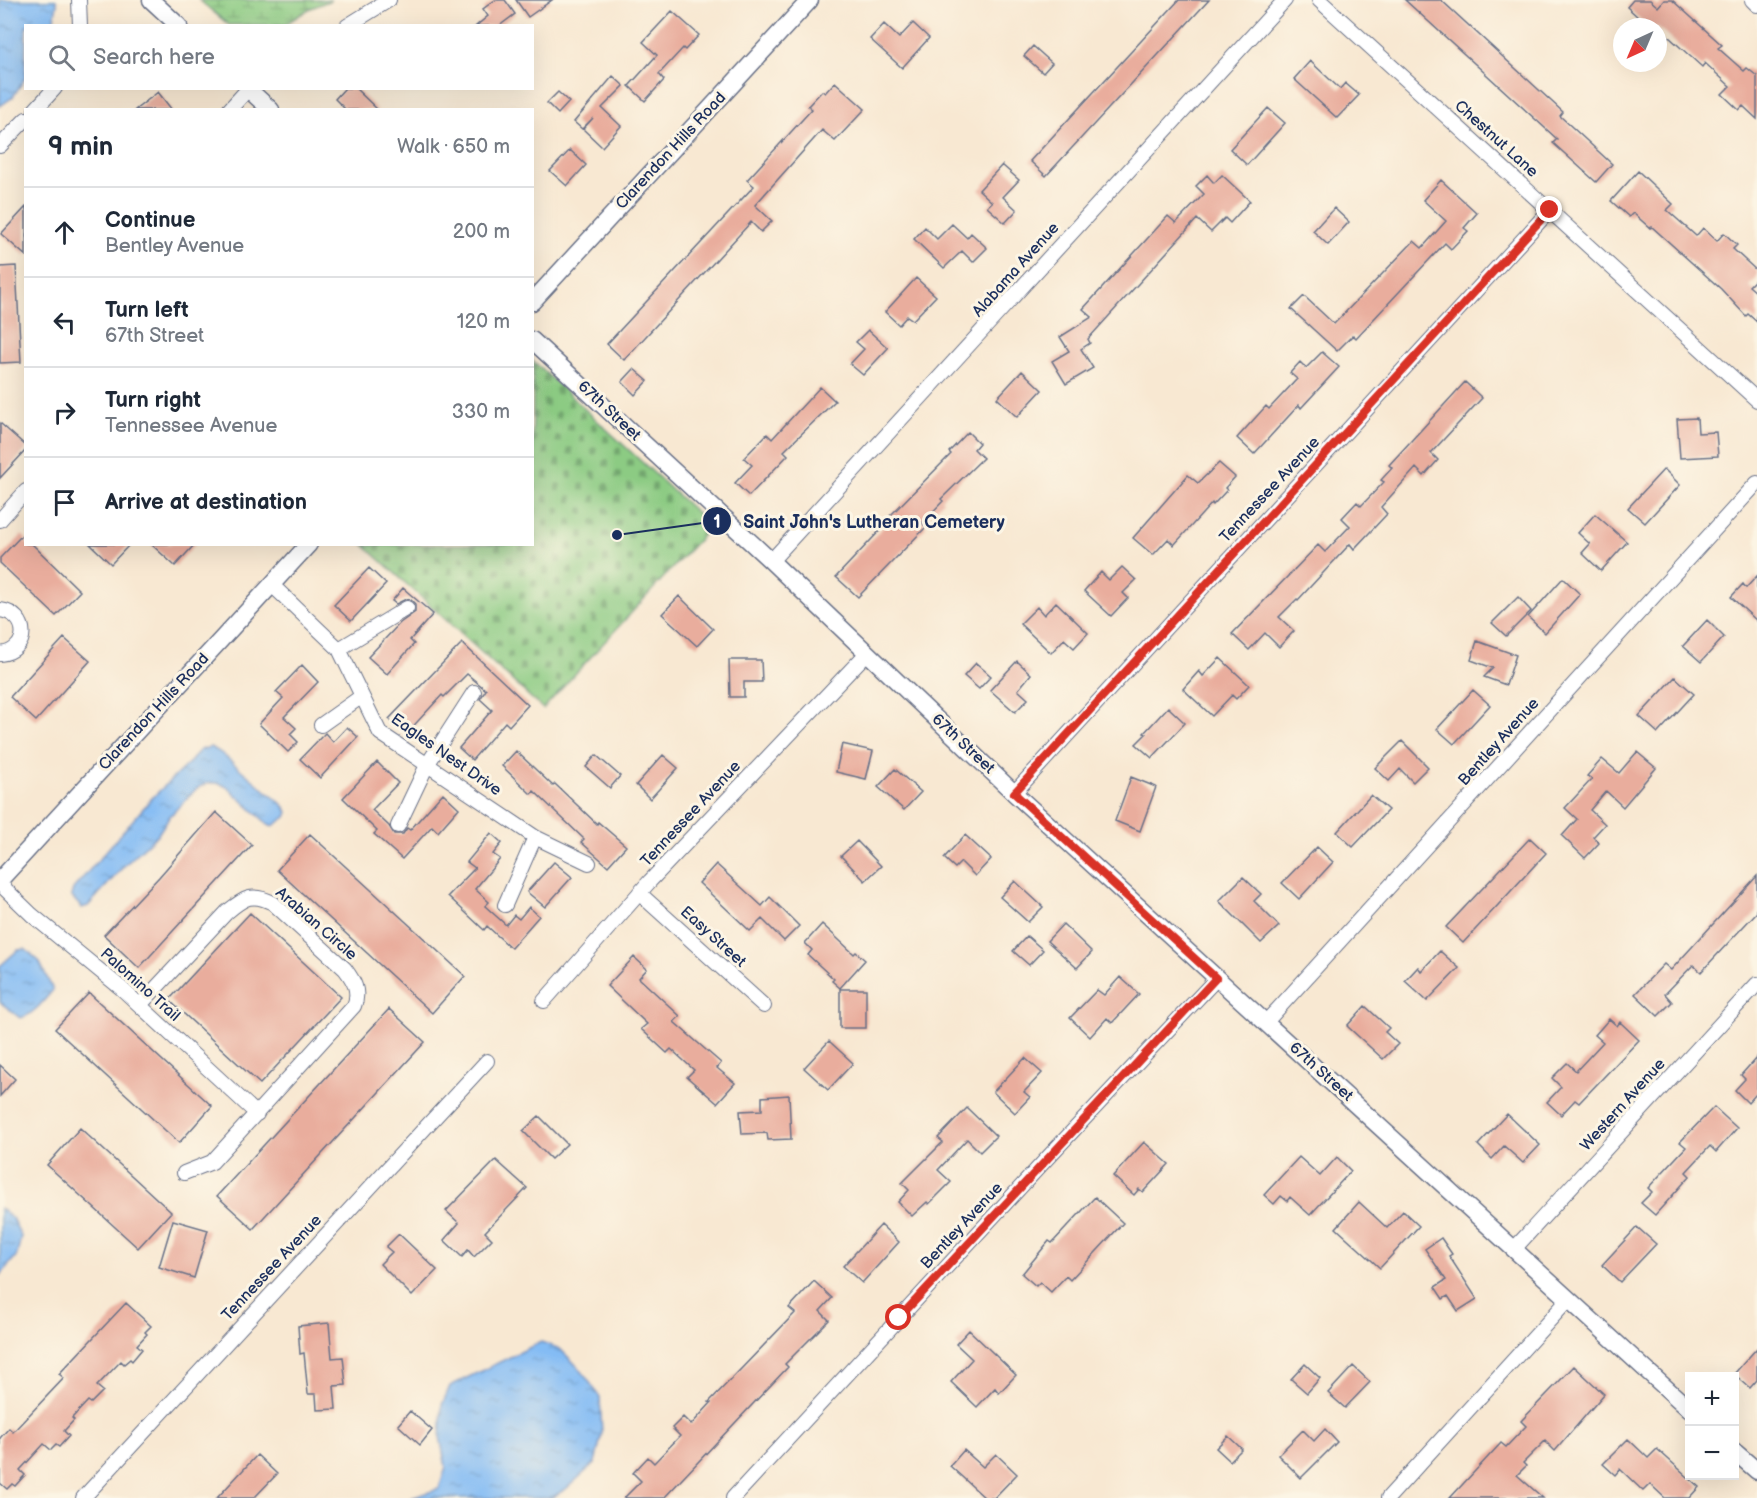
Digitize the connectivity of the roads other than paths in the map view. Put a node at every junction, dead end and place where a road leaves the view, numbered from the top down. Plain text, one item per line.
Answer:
1 (79, 0) edge
2 (151, 0) edge
3 (389, 0) edge
4 (810, 0) edge
5 (1285, 0) edge
6 (1320, 0) edge
7 (1752, 0) edge
8 (1757, 5) edge
9 (80, 24) edge
10 (176, 24) edge
11 (350, 24) edge
12 (53, 90) edge
13 (247, 90) edge
14 (249, 90) edge
15 (37, 108) edge
16 (231, 108) edge
17 (269, 108) edge
18 (24, 121) edge
19 (0, 146) edge
20 (1550, 210) junction
21 (534, 300) edge
22 (534, 342) edge
23 (1757, 400) edge
24 (1757, 483) edge
25 (24, 493) edge
26 (0, 520) edge
27 (307, 546) edge
28 (771, 561) junction
29 (272, 585) junction
30 (407, 608) dead end
31 (0, 610) edge
32 (339, 649) junction
33 (867, 653) junction
34 (0, 654) edge
35 (474, 692) dead end
36 (362, 696) junction
37 (321, 725) dead end
38 (427, 765) junction
39 (1014, 793) junction
40 (398, 826) dead end
41 (534, 837) junction
42 (589, 863) dead end
43 (0, 882) edge
44 (639, 893) junction
45 (505, 905) dead end
46 (1216, 978) junction
47 (1757, 984) edge
48 (544, 1001) dead end
49 (140, 1005) junction
50 (764, 1006) dead end
51 (1266, 1022) junction
52 (487, 1061) dead end
53 (257, 1114) junction
54 (184, 1173) dead end
55 (1514, 1249) junction
56 (1569, 1299) junction
57 (1685, 1406) edge
58 (1739, 1455) edge
59 (1757, 1471) edge
60 (83, 1498) edge
61 (734, 1498) edge
62 (1388, 1498) edge

1 - 9 street
2 - 10 street
3 - 11 street
4 - 21 street, Clarendon Hills Road
5 - 28 street, Alabama Avenue
6 - 20 street, Chestnut Lane
7 - 8 street
12 - 15 street
13 - 16 street
14 - 17 street
18 - 19 street
20 - 23 street, Chestnut Lane
20 - 39 street, Tennessee Avenue
22 - 28 street, 67th Street
24 - 51 street, Bentley Avenue
25 - 26 street
27 - 29 street, Clarendon Hills Road
28 - 33 street, 67th Street
29 - 32 street, Eagles Nest Drive
29 - 43 street, Clarendon Hills Road
30 - 32 street
31 - 34 street
32 - 36 street, Eagles Nest Drive
33 - 39 street, 67th Street
33 - 44 street, Tennessee Avenue
35 - 38 street
36 - 37 street
36 - 38 street, Eagles Nest Drive
38 - 40 street
38 - 41 street, Eagles Nest Drive
39 - 46 street, 67th Street
41 - 42 street, Eagles Nest Drive
41 - 45 street
43 - 49 street, Palomino Trail
44 - 48 street, Tennessee Avenue
44 - 50 street, Easy Street
46 - 51 street, 67th Street
46 - 61 street, Bentley Avenue
47 - 55 street, Western Avenue
49 - 53 street, Palomino Trail
49 - 53 street, Arabian Circle
51 - 55 street, 67th Street
52 - 60 street, Tennessee Avenue
53 - 54 street, Arabian Circle
55 - 56 street, 67th Street
56 - 57 street, 67th Street
56 - 62 street
58 - 59 street

